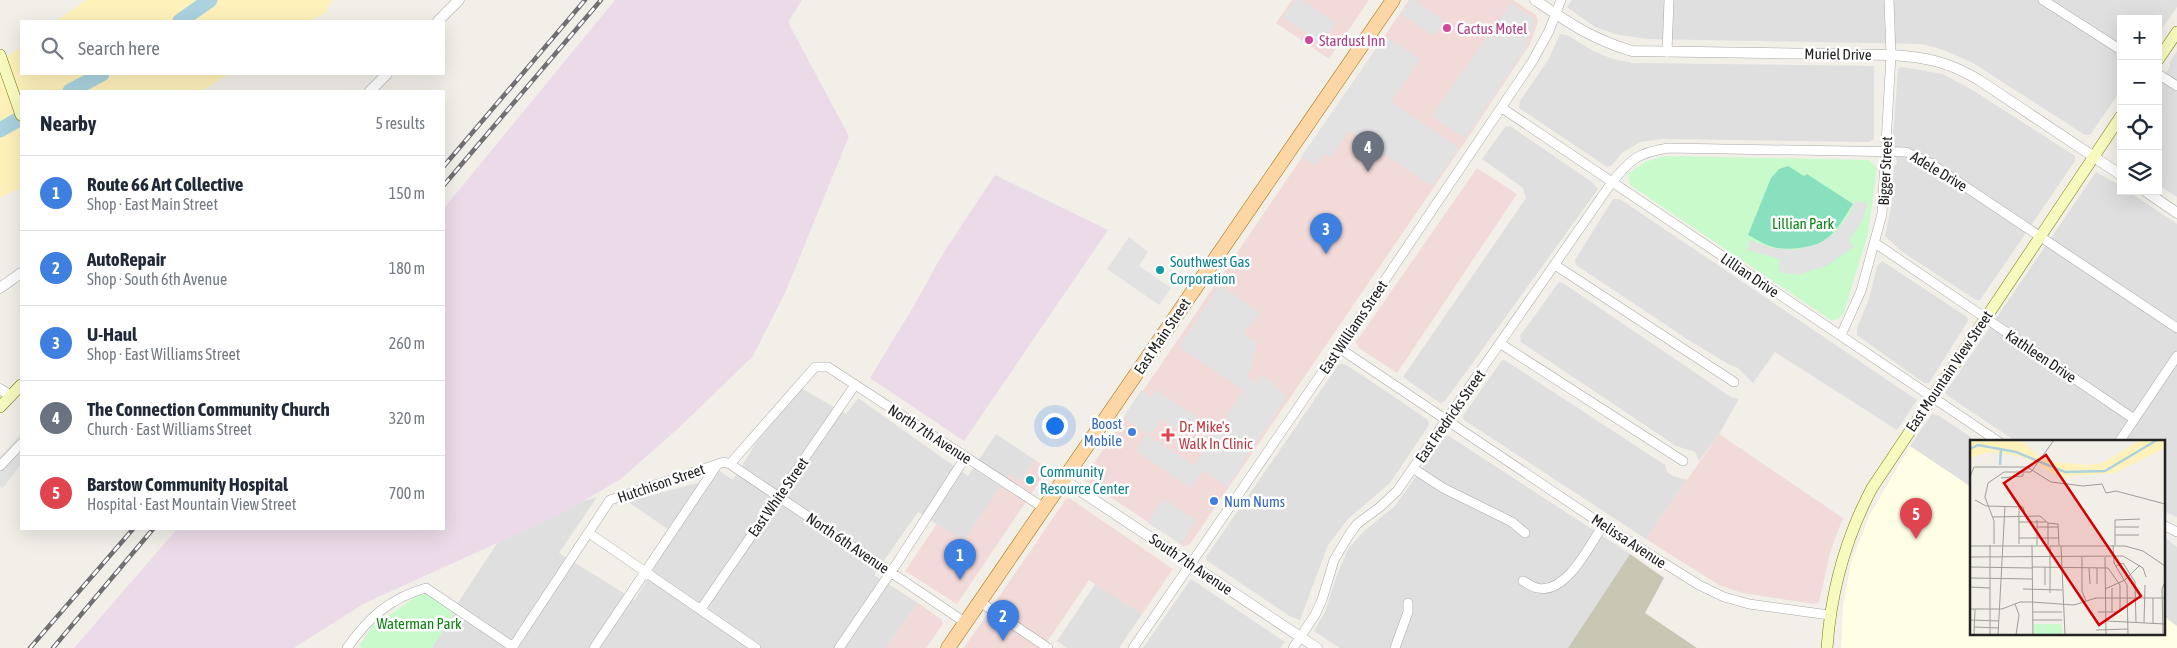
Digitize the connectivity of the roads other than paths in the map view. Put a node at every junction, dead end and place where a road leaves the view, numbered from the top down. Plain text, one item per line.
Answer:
1 (459, 0) edge
2 (1393, 0) edge
3 (1535, 0) edge
4 (1561, 0) edge
5 (1669, 0) edge
6 (1889, 0) edge
7 (2043, 0) edge
8 (1555, 13) junction
9 (439, 20) edge
10 (2177, 32) edge
11 (2117, 47) edge
12 (1667, 52) junction
13 (2162, 54) edge
14 (0, 55) edge
15 (1891, 55) junction
16 (386, 75) edge
17 (2162, 77) edge
18 (2177, 86) edge
19 (371, 90) edge
20 (1502, 108) junction
21 (20, 111) edge
22 (2117, 122) edge
23 (1886, 151) junction
24 (2094, 157) junction
25 (2117, 172) edge
26 (1612, 182) junction
27 (2151, 195) edge
28 (2177, 212) edge
29 (2040, 236) junction
30 (1874, 243) junction
31 (1555, 265) junction
32 (20, 274) edge
33 (0, 288) edge
34 (1984, 318) junction
35 (2177, 328) edge
36 (1841, 335) junction
37 (1501, 344) junction
38 (1339, 348) junction
39 (2177, 356) edge
40 (1734, 382) dead end
41 (855, 385) junction
42 (20, 386) edge
43 (0, 389) edge
44 (11, 396) junction
45 (1932, 397) junction
46 (0, 407) edge
47 (2134, 419) junction
48 (1447, 421) junction
49 (1996, 440) edge
50 (2120, 440) edge
51 (20, 445) edge
52 (965, 458) junction
53 (1683, 461) dead end
54 (730, 464) junction
55 (717, 465) junction
56 (0, 466) edge
57 (1414, 469) junction
58 (1064, 480) junction
59 (778, 496) junction
60 (1044, 508) junction
61 (1603, 525) junction
62 (2164, 526) edge
63 (589, 532) junction
64 (2177, 532) edge
65 (1525, 533) dead end
66 (1190, 564) junction
67 (644, 571) junction
68 (891, 572) junction
69 (1523, 582) dead end
70 (980, 602) junction
71 (1408, 604) dead end
72 (701, 609) junction
73 (1829, 615) junction
74 (966, 623) junction
75 (1301, 637) junction
76 (512, 647) edge
77 (347, 648) edge
78 (594, 648) edge
79 (756, 648) edge
80 (839, 648) edge
81 (948, 648) edge
82 (1048, 648) edge
83 (1133, 648) edge
84 (1293, 648) edge
85 (1317, 648) edge
86 (1395, 648) edge
87 (1827, 648) edge

1 - 9 street
2 - 58 main road, East Main Street
3 - 8 street, Muriel Drive
4 - 8 street, East Williams Street
5 - 12 street
6 - 15 street, Bigger Street
7 - 11 street
8 - 12 street, Muriel Drive
8 - 20 street, East Williams Street
10 - 13 main road
12 - 15 street, Muriel Drive
14 - 21 main road
15 - 23 street, Bigger Street
15 - 24 street, Muriel Drive
16 - 19 street
17 - 18 street
20 - 26 street, Lillian Drive
20 - 38 street, East Williams Street
22 - 24 main road, East Mountain View Street
23 - 26 street, Adele Drive
23 - 29 street, Adele Drive
23 - 30 street, Bigger Street
24 - 25 street, Muriel Drive
24 - 29 main road, East Mountain View Street
26 - 31 street, East Fredricks Street
26 - 36 street, Lillian Drive
27 - 28 street
29 - 34 main road, East Mountain View Street
29 - 35 street, Adele Drive
30 - 34 street, Kathleen Drive
30 - 36 street, Bigger Street
31 - 37 street, East Fredricks Street
31 - 40 street
32 - 33 street
34 - 45 main road, East Mountain View Street
34 - 47 street, Kathleen Drive
36 - 45 street, Lillian Drive
37 - 48 street, East Fredricks Street
37 - 53 street
38 - 48 street, Melissa Avenue
38 - 66 street, East Williams Street
39 - 47 street
41 - 52 street, North 7th Avenue
41 - 54 street, North 7th Avenue
41 - 59 street, East White Street
42 - 44 main road
43 - 44 street
44 - 46 main road
45 - 49 street, Lillian Drive
45 - 73 main road, East Mountain View Street
47 - 50 street
48 - 57 street, East Fredricks Street
48 - 61 street, Melissa Avenue
51 - 56 street
52 - 60 street, North 7th Avenue
52 - 68 street
54 - 55 street, Hutchison Street
54 - 59 street, North 6th Avenue
55 - 63 street, Hutchison Street
55 - 67 street
57 - 65 street
57 - 75 street, East Fredricks Street
58 - 60 main road, East Main Street
58 - 66 street, South 7th Avenue
59 - 68 street, North 6th Avenue
59 - 72 street, East White Street
60 - 70 main road, East Main Street
61 - 69 street
61 - 73 street, Melissa Avenue
62 - 64 street
63 - 67 street
63 - 76 street, Hutchison Street
66 - 75 street, South 7th Avenue
66 - 83 street, East Williams Street
67 - 72 street
67 - 78 street
68 - 74 street, North 6th Avenue
68 - 80 street
70 - 74 main road, East Main Street
70 - 82 street
71 - 86 street
72 - 79 street
73 - 87 main road, East Mountain View Street
74 - 81 main road, East Main Street
75 - 84 street, East Fredricks Street
75 - 85 street, South 7th Avenue
76 - 77 street

